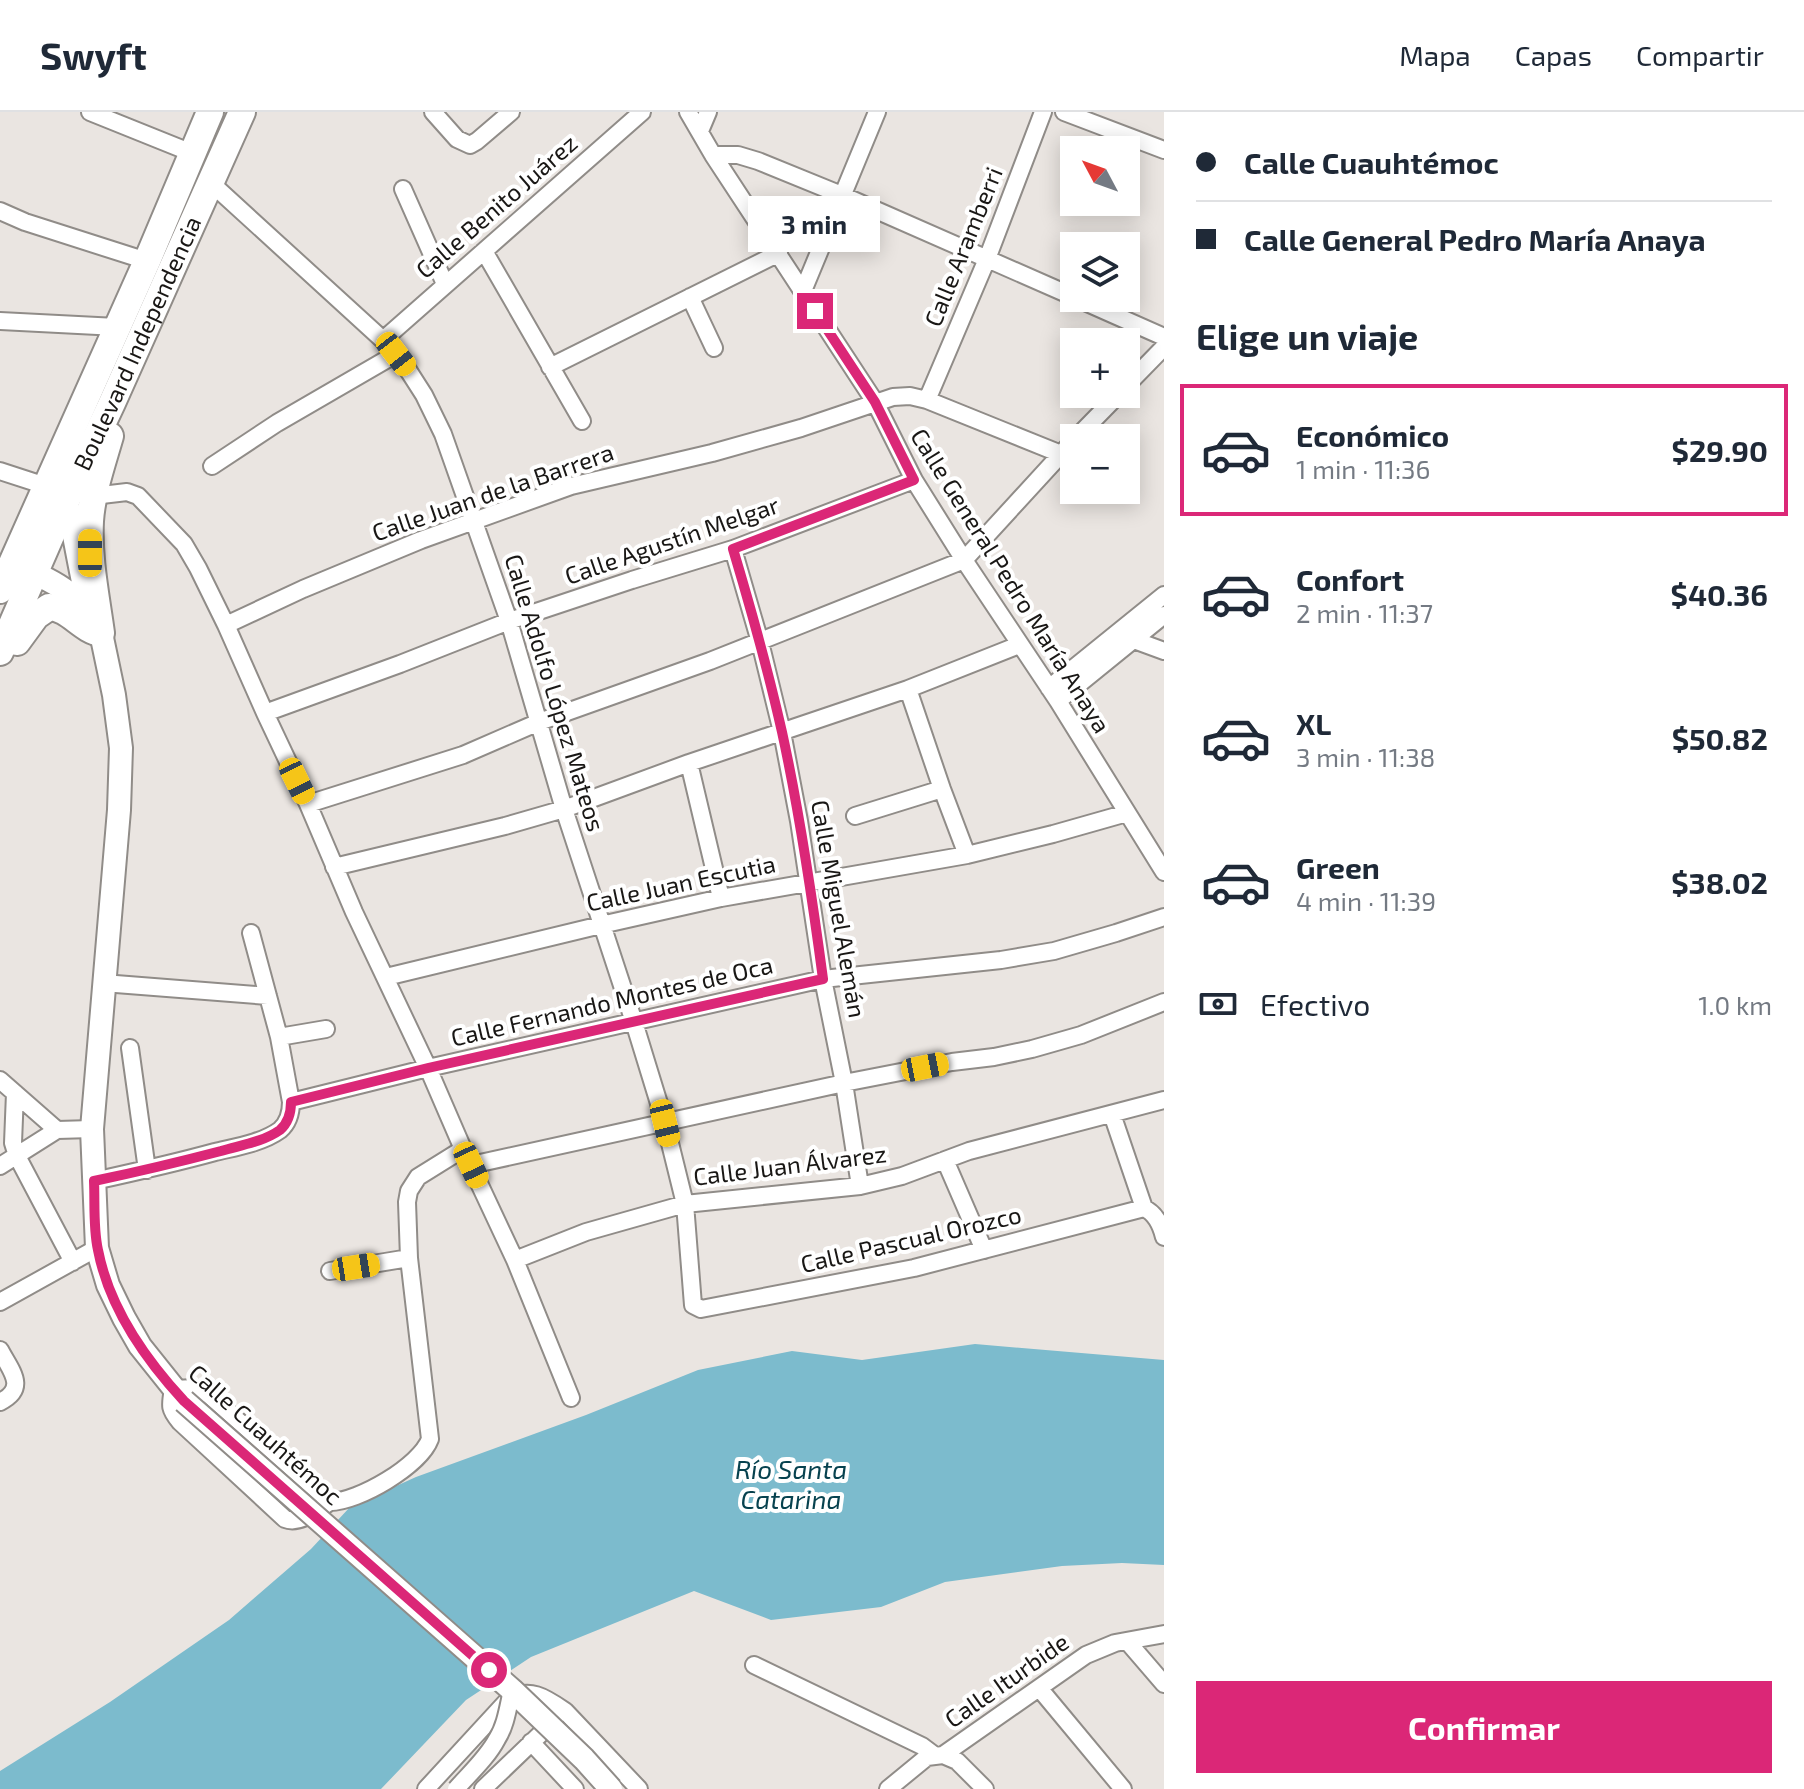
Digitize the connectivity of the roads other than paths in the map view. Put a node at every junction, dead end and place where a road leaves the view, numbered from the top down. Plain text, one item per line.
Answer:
1 (90, 112) edge
2 (210, 112) edge
3 (242, 112) edge
4 (433, 112) edge
5 (511, 112) edge
6 (642, 112) edge
7 (688, 112) edge
8 (708, 112) edge
9 (877, 112) edge
10 (1043, 112) edge
11 (1064, 112) edge
12 (700, 131) junction
13 (1164, 150) edge
14 (192, 153) junction
15 (713, 155) junction
16 (211, 183) junction
17 (403, 189) dead end
18 (844, 196) junction
19 (0, 211) edge
20 (484, 251) junction
21 (779, 253) junction
22 (987, 259) junction
23 (147, 261) junction
24 (445, 284) junction
25 (803, 291) junction
26 (1060, 291) edge
27 (690, 297) junction
28 (1107, 312) edge
29 (0, 321) edge
30 (117, 327) junction
31 (1164, 337) edge
32 (383, 340) junction
33 (1164, 347) edge
34 (714, 348) dead end
35 (396, 354) junction
36 (550, 367) junction
37 (1140, 372) edge
38 (927, 400) junction
39 (875, 402) junction
40 (112, 403) junction
41 (1105, 408) edge
42 (582, 421) dead end
43 (1090, 424) edge
44 (1060, 454) edge
45 (1060, 455) edge
46 (212, 466) dead end
47 (0, 471) edge
48 (914, 480) junction
49 (56, 493) junction
50 (93, 496) junction
51 (475, 522) junction
52 (733, 549) junction
53 (964, 560) junction
54 (23, 568) junction
55 (0, 590) edge
56 (1164, 595) edge
57 (1164, 615) edge
58 (509, 621) junction
59 (7, 622) edge
60 (226, 625) junction
61 (101, 633) junction
62 (1134, 640) junction
63 (760, 642) junction
64 (1019, 645) junction
65 (1164, 651) edge
66 (0, 652) edge
67 (0, 664) edge
68 (908, 689) junction
69 (1053, 694) junction
70 (265, 713) junction
71 (539, 722) junction
72 (782, 732) junction
73 (689, 763) junction
74 (942, 789) junction
75 (308, 804) junction
76 (564, 809) junction
77 (1127, 813) junction
78 (855, 816) dead end
79 (967, 855) junction
80 (1162, 863) edge
81 (334, 867) junction
82 (810, 882) junction
83 (721, 898) junction
84 (1164, 917) edge
85 (601, 925) junction
86 (251, 933) dead end
87 (386, 977) junction
88 (823, 979) junction
89 (103, 983) junction
90 (268, 996) junction
91 (1164, 1002) edge
92 (634, 1022) junction
93 (326, 1029) dead end
94 (279, 1037) junction
95 (130, 1048) dead end
96 (428, 1068) junction
97 (0, 1080) edge
98 (844, 1083) junction
99 (15, 1093) junction
100 (1164, 1100) edge
101 (291, 1102) junction
102 (1112, 1114) junction
103 (665, 1123) junction
104 (92, 1129) junction
105 (57, 1130) junction
106 (463, 1149) junction
107 (17, 1156) junction
108 (945, 1160) junction
109 (471, 1165) junction
110 (0, 1166) edge
111 (147, 1170) junction
112 (94, 1181) junction
113 (860, 1186) junction
114 (685, 1204) junction
115 (1144, 1208) junction
116 (1164, 1237) edge
117 (97, 1248) junction
118 (984, 1250) junction
119 (409, 1258) junction
120 (515, 1260) junction
121 (73, 1262) junction
122 (330, 1271) dead end
123 (0, 1302) edge
124 (691, 1302) joint
125 (0, 1350) edge
126 (179, 1395) junction
127 (571, 1398) dead end
128 (0, 1402) edge
129 (330, 1502) junction
130 (1164, 1634) edge
131 (1127, 1641) junction
132 (754, 1665) dead end
133 (1164, 1684) edge
134 (1039, 1688) junction
135 (512, 1690) junction
136 (565, 1711) junction
137 (531, 1742) junction
138 (938, 1755) junction
139 (426, 1789) edge
140 (456, 1789) edge
141 (483, 1789) edge
142 (575, 1789) edge
143 (611, 1789) edge
144 (639, 1789) edge
145 (888, 1789) edge
146 (985, 1789) edge
147 (1123, 1789) edge

1 - 14 street
2 - 14 main road, Boulevard Independencia
3 - 16 main road, Boulevard Independencia
4 - 5 street
6 - 20 street, Calle Benito Juárez
7 - 12 street, Calle General Pedro María Anaya
8 - 12 street
9 - 18 street
10 - 22 street, Calle Aramberri
11 - 13 street
12 - 15 street, Calle General Pedro María Anaya
14 - 23 main road, Boulevard Independencia
15 - 18 street
15 - 21 street, Calle General Pedro María Anaya
16 - 32 street, Calle Adolfo López Mateos
16 - 40 main road, Boulevard Independencia
17 - 24 street
18 - 22 street
18 - 25 street
19 - 23 street
20 - 24 street, Calle Benito Juárez
20 - 36 street
21 - 25 street, Calle General Pedro María Anaya
21 - 27 street
22 - 26 street
22 - 38 street, Calle Aramberri
23 - 30 main road, Boulevard Independencia
24 - 32 street, Calle Benito Juárez
25 - 39 street, Calle General Pedro María Anaya
27 - 34 street
27 - 36 street
28 - 31 street
29 - 30 street
30 - 49 main road, Boulevard Independencia
32 - 35 street, Calle Adolfo López Mateos
33 - 37 street
35 - 46 street
35 - 51 street, Calle Adolfo López Mateos
36 - 42 street
38 - 39 street, Calle Juan de la Barrera
38 - 44 street, Calle Juan de la Barrera
39 - 48 street, Calle General Pedro María Anaya
39 - 51 street, Calle Juan de la Barrera
40 - 49 main road, Boulevard Independencia
40 - 50 main road
41 - 43 street
45 - 53 street
47 - 49 street
48 - 52 street, Calle Agustín Melgar
48 - 53 street, Calle General Pedro María Anaya
49 - 54 main road, Boulevard Independencia
49 - 61 street, Calle Cuauhtémoc
50 - 60 street
50 - 61 main road
51 - 58 street, Calle Adolfo López Mateos
51 - 60 street, Calle Juan de la Barrera
52 - 58 street, Calle Agustín Melgar
52 - 63 street, Calle Miguel Alemán
53 - 63 street
53 - 64 street, Calle General Pedro María Anaya
54 - 55 main road
54 - 59 main road
54 - 61 street
56 - 69 street
57 - 62 street
58 - 70 street, Calle Agustín Melgar
58 - 71 street, Calle Adolfo López Mateos
59 - 66 main road
60 - 70 street
61 - 67 main road
61 - 89 street, Calle Cuauhtémoc
62 - 65 street
62 - 69 street
63 - 71 street
63 - 72 street, Calle Miguel Alemán
64 - 68 street
64 - 69 street, Calle General Pedro María Anaya
68 - 72 street
68 - 74 street
69 - 77 street, Calle General Pedro María Anaya
70 - 75 street
71 - 75 street
71 - 76 street, Calle Adolfo López Mateos
72 - 73 street
72 - 82 street, Calle Miguel Alemán
73 - 76 street
73 - 83 street
74 - 78 street
74 - 79 street
75 - 81 street
76 - 81 street
76 - 85 street, Calle Adolfo López Mateos
77 - 79 street, Calle Juan Escutia
77 - 80 street, Calle General Pedro María Anaya
79 - 82 street, Calle Juan Escutia
81 - 87 street
82 - 83 street, Calle Juan Escutia
82 - 88 street, Calle Miguel Alemán
83 - 85 street, Calle Juan Escutia
84 - 88 street, Calle Fernando Montes de Oca
85 - 87 street, Calle Juan Escutia
85 - 92 street, Calle Adolfo López Mateos
86 - 90 street
87 - 96 street
88 - 92 street, Calle Fernando Montes de Oca
88 - 98 street, Calle Miguel Alemán
89 - 90 street
89 - 104 street, Calle Cuauhtémoc
90 - 94 street
91 - 98 street
92 - 96 street, Calle Fernando Montes de Oca
92 - 103 street, Calle Adolfo López Mateos
93 - 94 street
94 - 101 street
95 - 111 street
96 - 101 street, Calle Fernando Montes de Oca
96 - 106 street
97 - 99 street
98 - 103 street
98 - 113 street, Calle Miguel Alemán
99 - 105 street
99 - 107 street
100 - 102 street, Calle Juan Álvarez
101 - 111 street
102 - 108 street, Calle Juan Álvarez
102 - 115 street
103 - 109 street
103 - 114 street, Calle Adolfo López Mateos
104 - 105 street
104 - 112 street, Calle Cuauhtémoc
105 - 107 street
106 - 109 street
106 - 119 street
107 - 110 street
107 - 121 street
108 - 113 street, Calle Juan Álvarez
108 - 118 street
109 - 120 street
111 - 112 street
112 - 117 street, Calle Cuauhtémoc
113 - 114 street, Calle Juan Álvarez
114 - 120 street, Calle Juan Álvarez
114 - 124 street, Calle Adolfo López Mateos
115 - 116 street
115 - 118 street, Calle Pascual Orozco
117 - 121 street
117 - 126 street, Calle Cuauhtémoc
118 - 124 street, Calle Pascual Orozco
119 - 122 street
119 - 129 street
120 - 127 street
121 - 123 street
125 - 128 street
126 - 129 street
126 - 129 street
126 - 135 street, Calle Cuauhtémoc, bridge
130 - 131 street, Calle Iturbide
131 - 133 street
131 - 134 street, Calle Iturbide
132 - 138 street
134 - 138 street, Calle Iturbide
134 - 147 street
135 - 140 street, bridge
135 - 143 street, Calle Cuauhtémoc, bridge
136 - 137 street
136 - 139 street
136 - 144 street
137 - 141 street
137 - 142 street
138 - 145 street, Calle Iturbide
138 - 146 street

